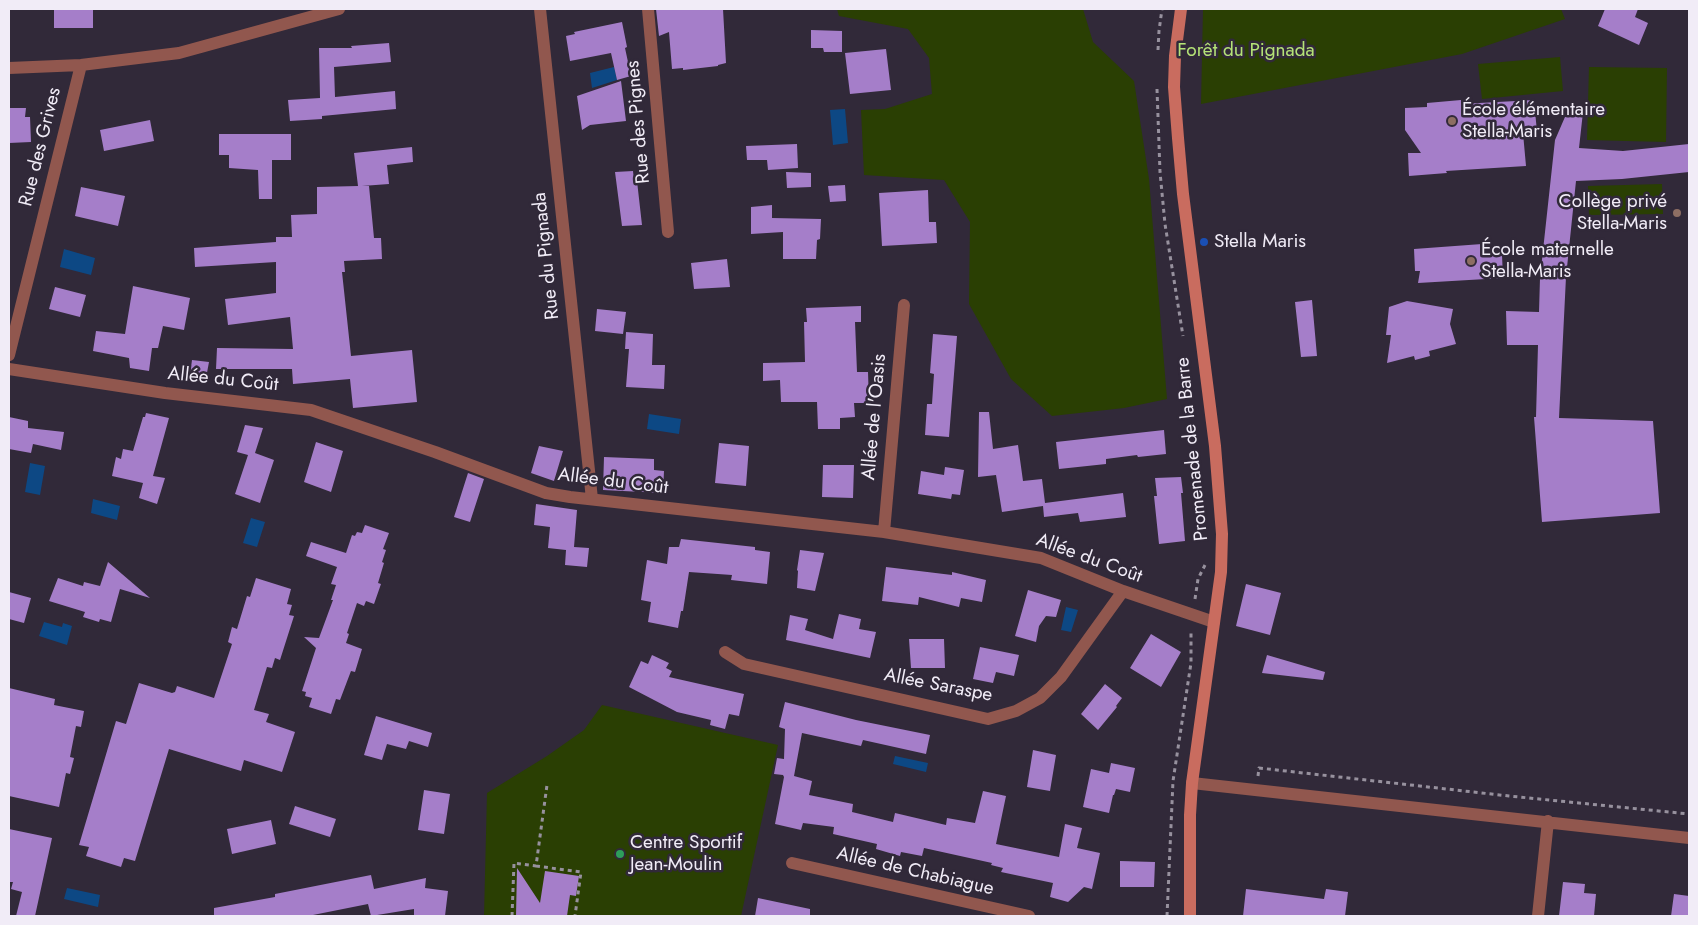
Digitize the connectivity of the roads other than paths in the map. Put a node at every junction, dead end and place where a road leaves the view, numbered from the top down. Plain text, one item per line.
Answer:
1 (339, 9) edge
2 (540, 9) edge
3 (648, 9) edge
4 (1181, 9) edge
5 (81, 65) junction
6 (9, 68) edge
7 (668, 232) dead end
8 (904, 305) dead end
9 (9, 355) edge
10 (9, 370) edge
11 (592, 500) junction
12 (884, 532) junction
13 (1123, 591) junction
14 (1214, 622) junction
15 (725, 652) dead end
16 (1192, 783) junction
17 (1548, 821) junction
18 (1689, 838) edge
19 (792, 863) dead end
20 (1029, 916) edge
21 (1190, 916) edge
22 (1538, 916) edge

1 - 5 street
2 - 11 street, Rue du Pignada
3 - 7 street, Rue des Pignes
4 - 14 main road, Promenade de la Barre
5 - 6 street
5 - 9 street, Rue des Grives
8 - 12 street, Allée de l'Oasis
10 - 11 street, Allée du Coût
11 - 12 street, Allée du Coût
12 - 13 street, Allée du Coût
13 - 14 street, Allée du Coût
13 - 15 street, Allée Saraspe
14 - 16 main road, Promenade de la Barre
16 - 17 street
16 - 21 main road, Promenade de la Barre
17 - 18 street
17 - 22 street
19 - 20 street, Allée de Chabiague

